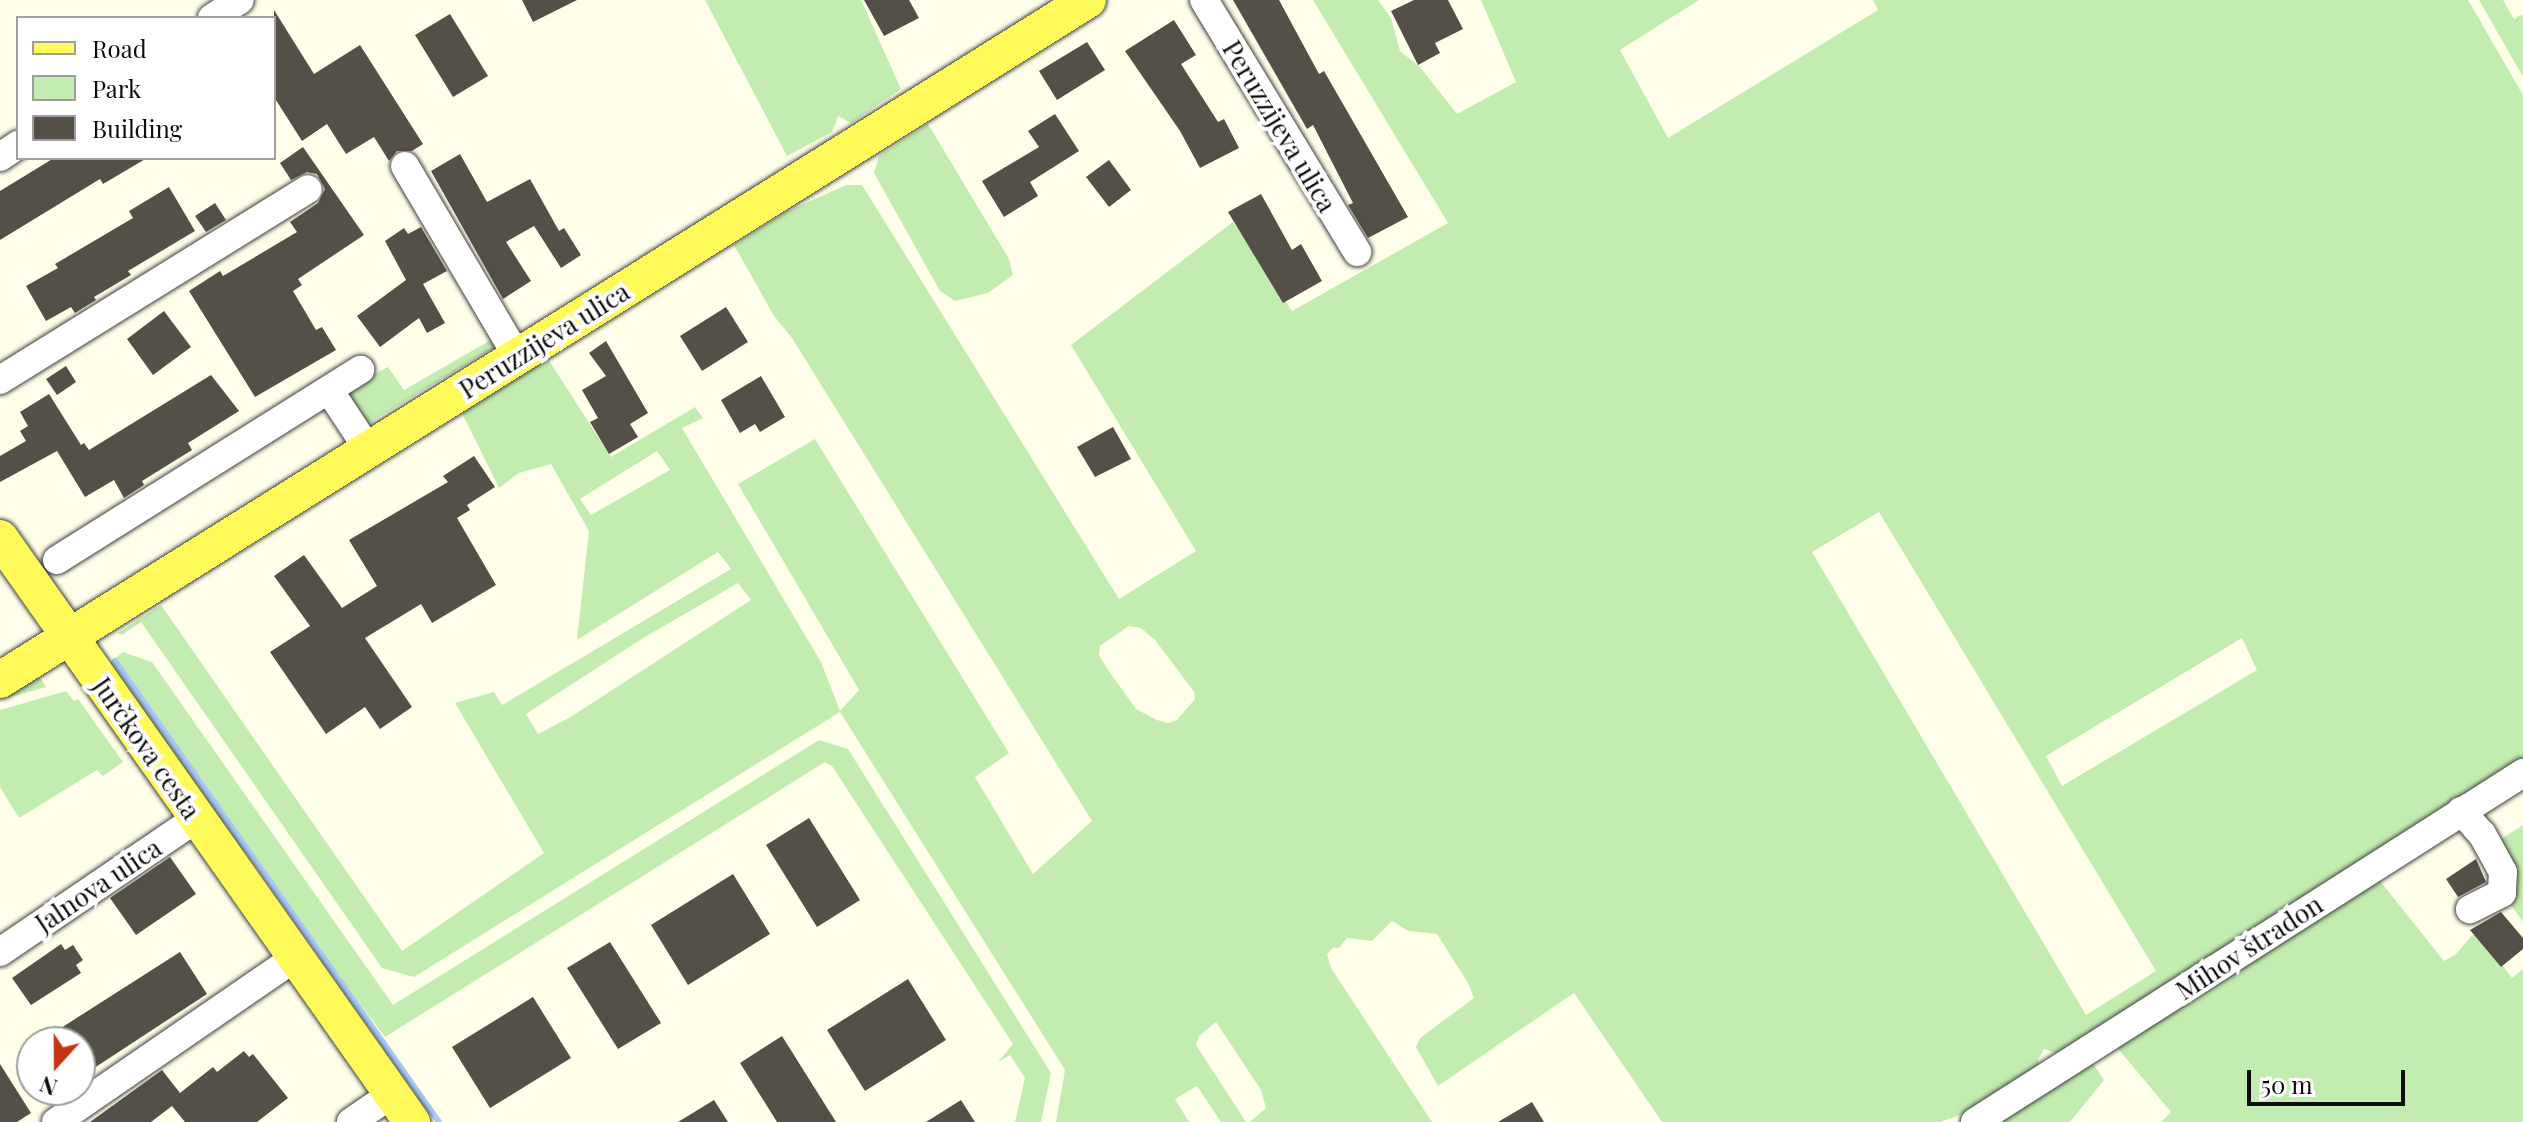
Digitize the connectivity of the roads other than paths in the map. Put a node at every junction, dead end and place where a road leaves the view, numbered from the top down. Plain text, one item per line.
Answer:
1 (240, 0) edge
2 (1088, 0) edge
3 (1204, 0) edge
4 (215, 16) edge
5 (405, 166) dead end
6 (308, 189) dead end
7 (1357, 252) dead end
8 (517, 356) junction
9 (360, 370) dead end
10 (0, 380) edge
11 (329, 390) junction
12 (368, 449) junction
13 (0, 538) edge
14 (57, 560) dead end
15 (69, 637) junction
16 (0, 680) edge
17 (2523, 773) edge
18 (2461, 811) junction
19 (197, 818) junction
20 (2470, 909) dead end
21 (0, 952) edge
22 (295, 958) junction
23 (402, 1108) edge
24 (56, 1122) edge
25 (351, 1122) edge
26 (1975, 1122) edge

1 - 4 street
2 - 8 main road, Peruzzijeva ulica
3 - 7 street, Peruzzijeva ulica
5 - 8 street
6 - 10 street
8 - 12 main road, Peruzzijeva ulica
9 - 11 street
11 - 12 street
11 - 14 street
12 - 15 main road, Peruzzijeva ulica
13 - 15 main road, Jurčkova cesta
15 - 16 main road, Peruzzijeva ulica
15 - 19 main road, Jurčkova cesta
17 - 18 street, Mihov štradon
18 - 20 street
18 - 26 street, Mihov štradon
19 - 21 street, Jalnova ulica
19 - 22 main road, Jurčkova cesta
22 - 23 main road, Jurčkova cesta
22 - 24 street
23 - 25 street

